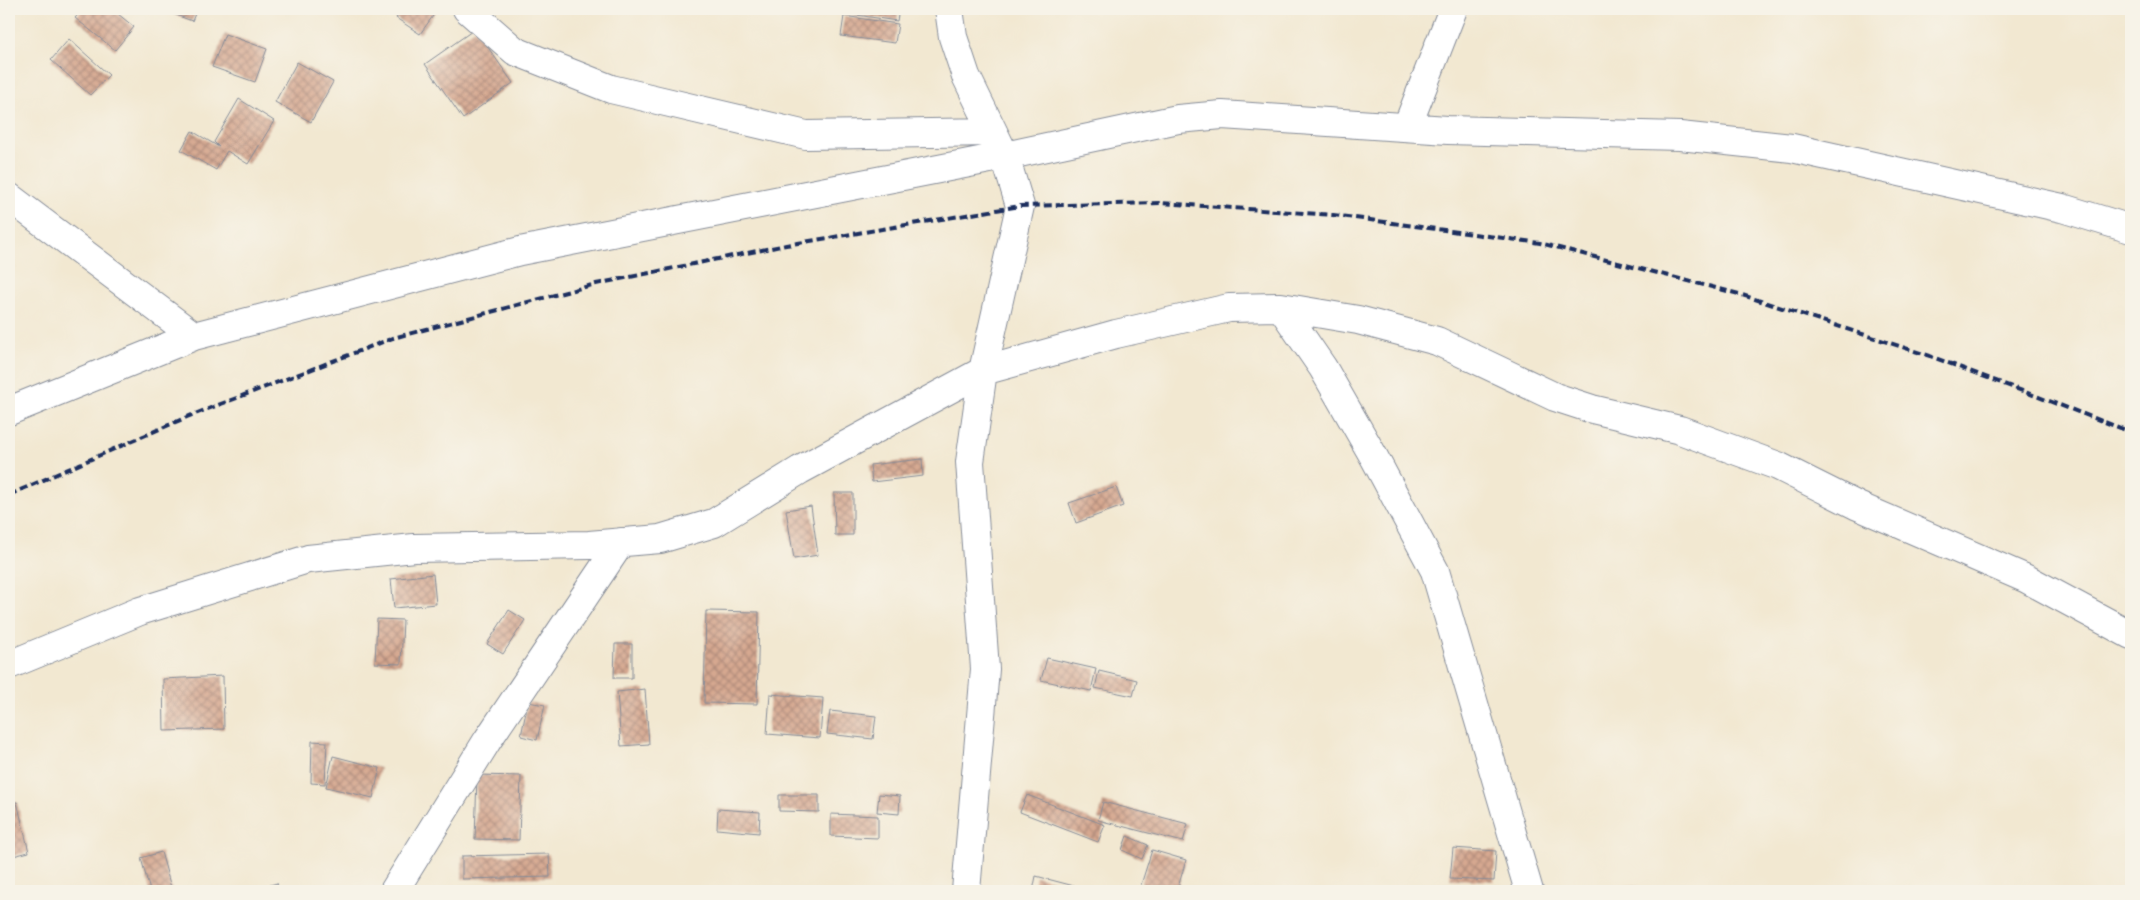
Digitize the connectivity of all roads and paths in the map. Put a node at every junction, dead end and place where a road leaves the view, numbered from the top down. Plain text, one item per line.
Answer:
1 (468, 9) edge
2 (948, 9) edge
3 (1453, 9) edge
4 (1407, 127) junction
5 (992, 132) junction
6 (1005, 156) junction
7 (9, 197) edge
8 (2131, 229) edge
9 (1281, 307) junction
10 (194, 336) junction
11 (983, 371) junction
12 (9, 410) edge
13 (621, 542) junction
14 (2131, 635) edge
15 (9, 665) edge
16 (394, 891) edge
17 (966, 891) edge
18 (1529, 891) edge

1 - 5 street
2 - 5 street
3 - 4 street
4 - 6 street
4 - 8 street
5 - 6 street
6 - 10 street
6 - 11 street
7 - 10 street
9 - 11 street
9 - 14 street
9 - 18 street
10 - 12 street
11 - 13 street
11 - 17 street
13 - 15 street
13 - 16 street

